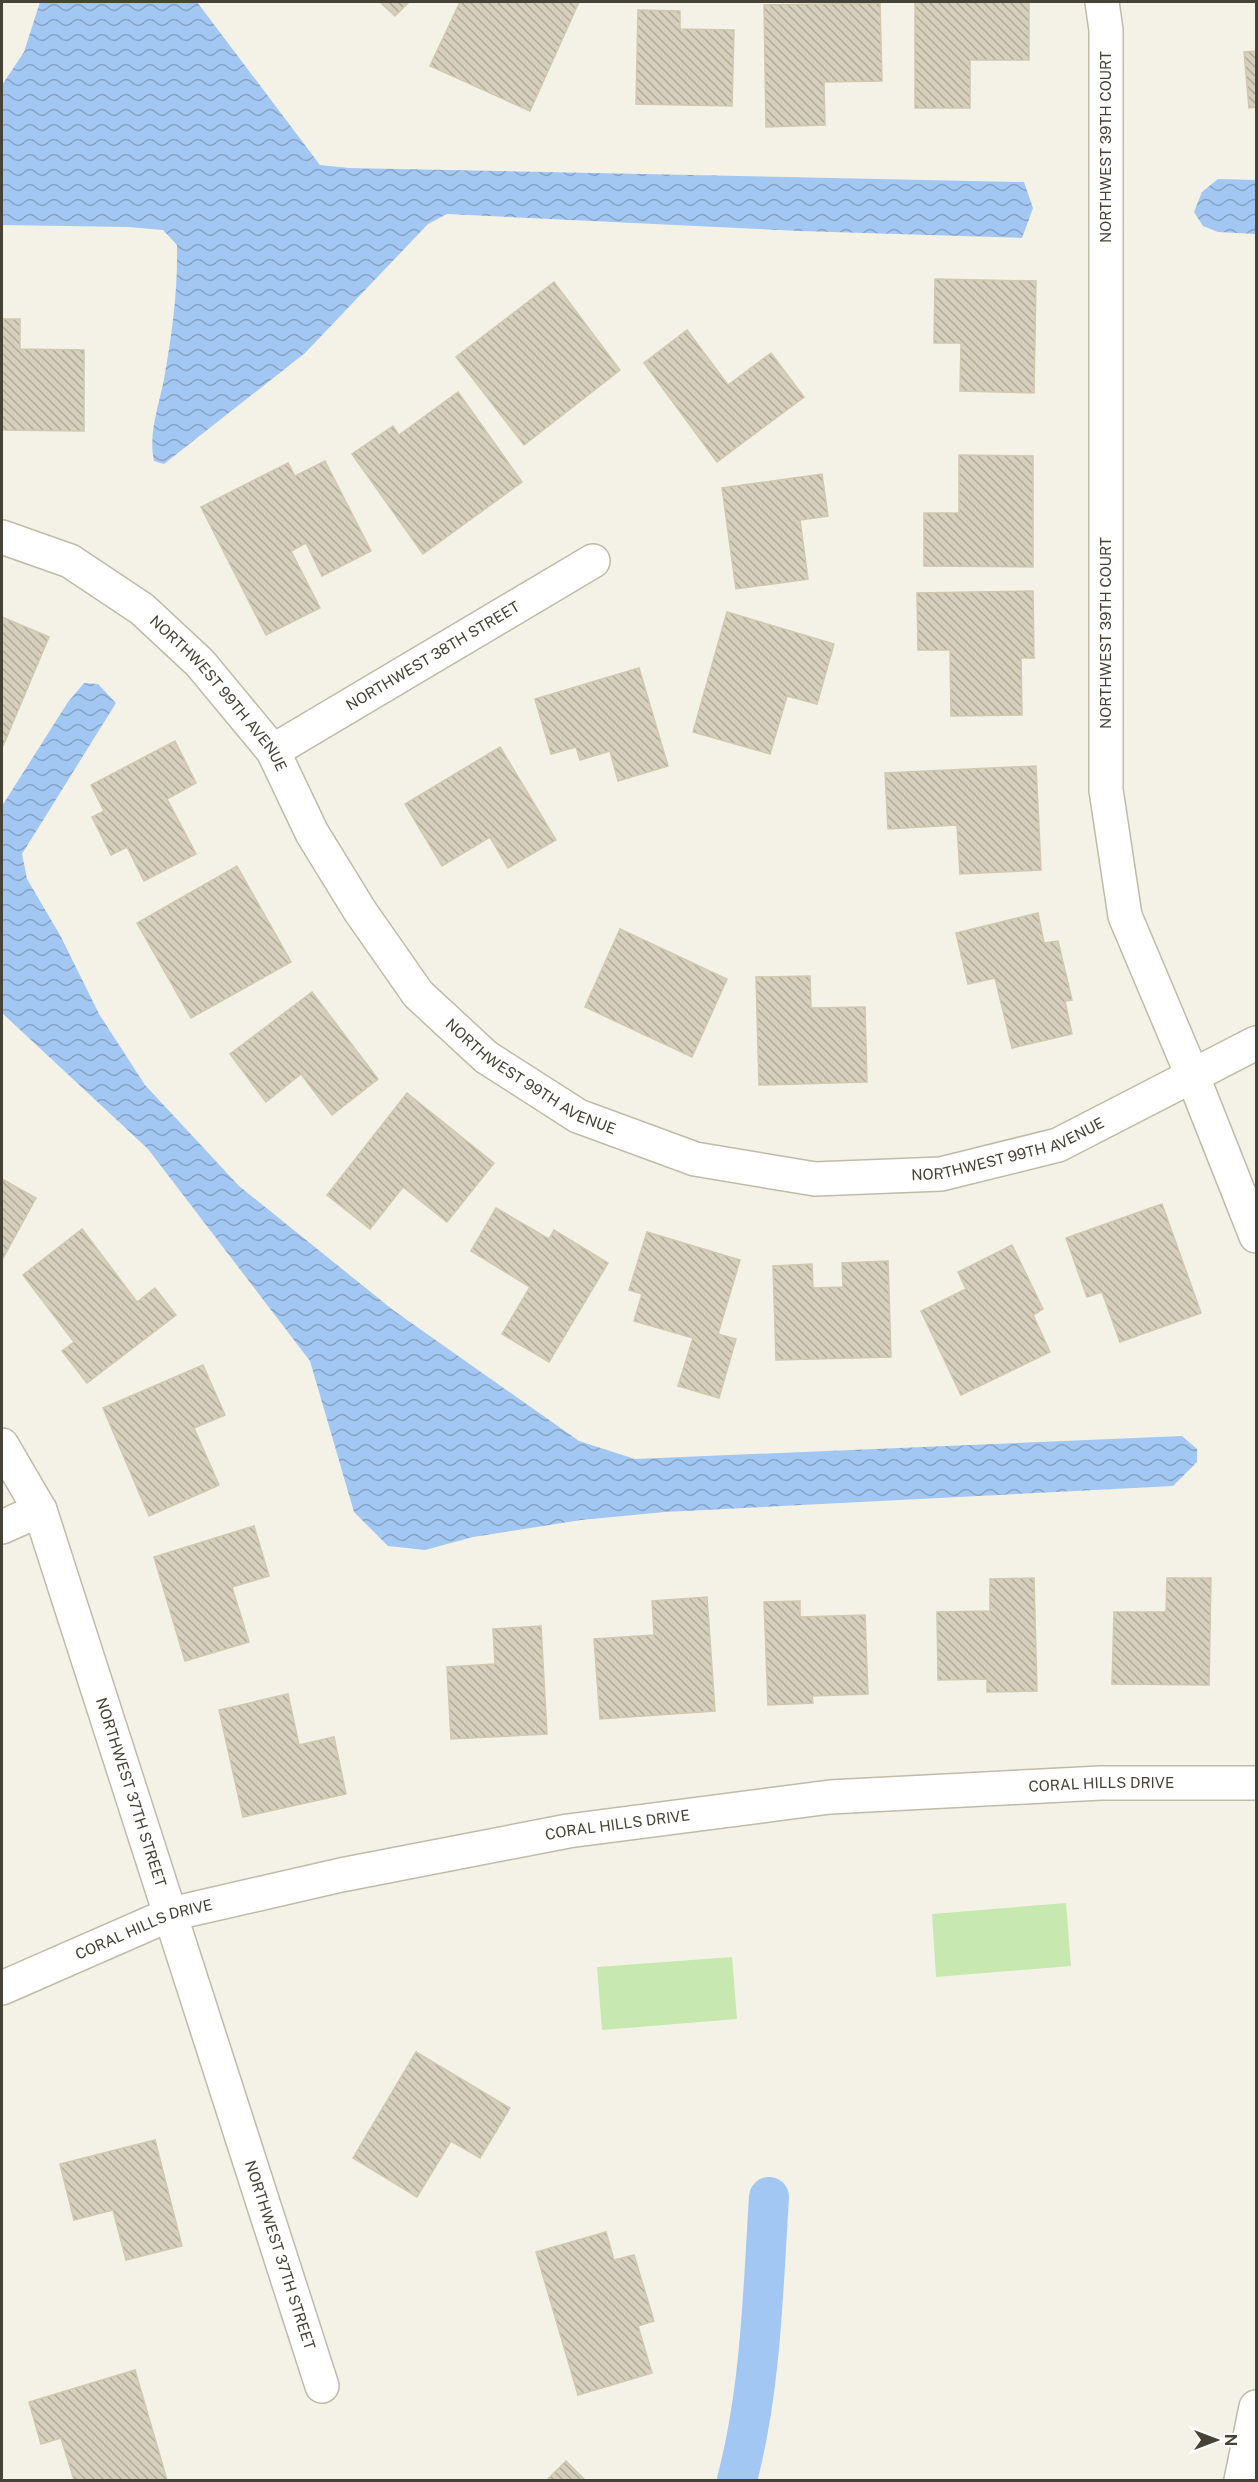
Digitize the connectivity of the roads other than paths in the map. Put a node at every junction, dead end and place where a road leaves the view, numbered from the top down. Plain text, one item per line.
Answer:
1 (1102, 2) edge
2 (2, 537) edge
3 (593, 561) dead end
4 (273, 750) junction
5 (1257, 1042) edge
6 (1193, 1077) junction
7 (1257, 1236) edge
8 (2, 1444) edge
9 (40, 1510) junction
10 (2, 1527) edge
11 (1257, 1783) edge
12 (171, 1914) junction
13 (2, 1988) edge
14 (322, 2386) dead end
15 (1257, 2407) edge
16 (1241, 2481) edge

1 - 6 street, NORTHWEST 39TH COURT
2 - 4 street, NORTHWEST 99TH AVENUE
3 - 4 street, NORTHWEST 38TH STREET
4 - 6 street, NORTHWEST 99TH AVENUE
5 - 6 street, NORTHWEST 99TH AVENUE
6 - 7 street, NORTHWEST 39TH COURT
8 - 9 street, NORTHWEST 37TH STREET
9 - 10 street
9 - 12 street, NORTHWEST 37TH STREET
11 - 12 street, CORAL HILLS DRIVE
12 - 13 street, CORAL HILLS DRIVE
12 - 14 street, NORTHWEST 37TH STREET
15 - 16 street

